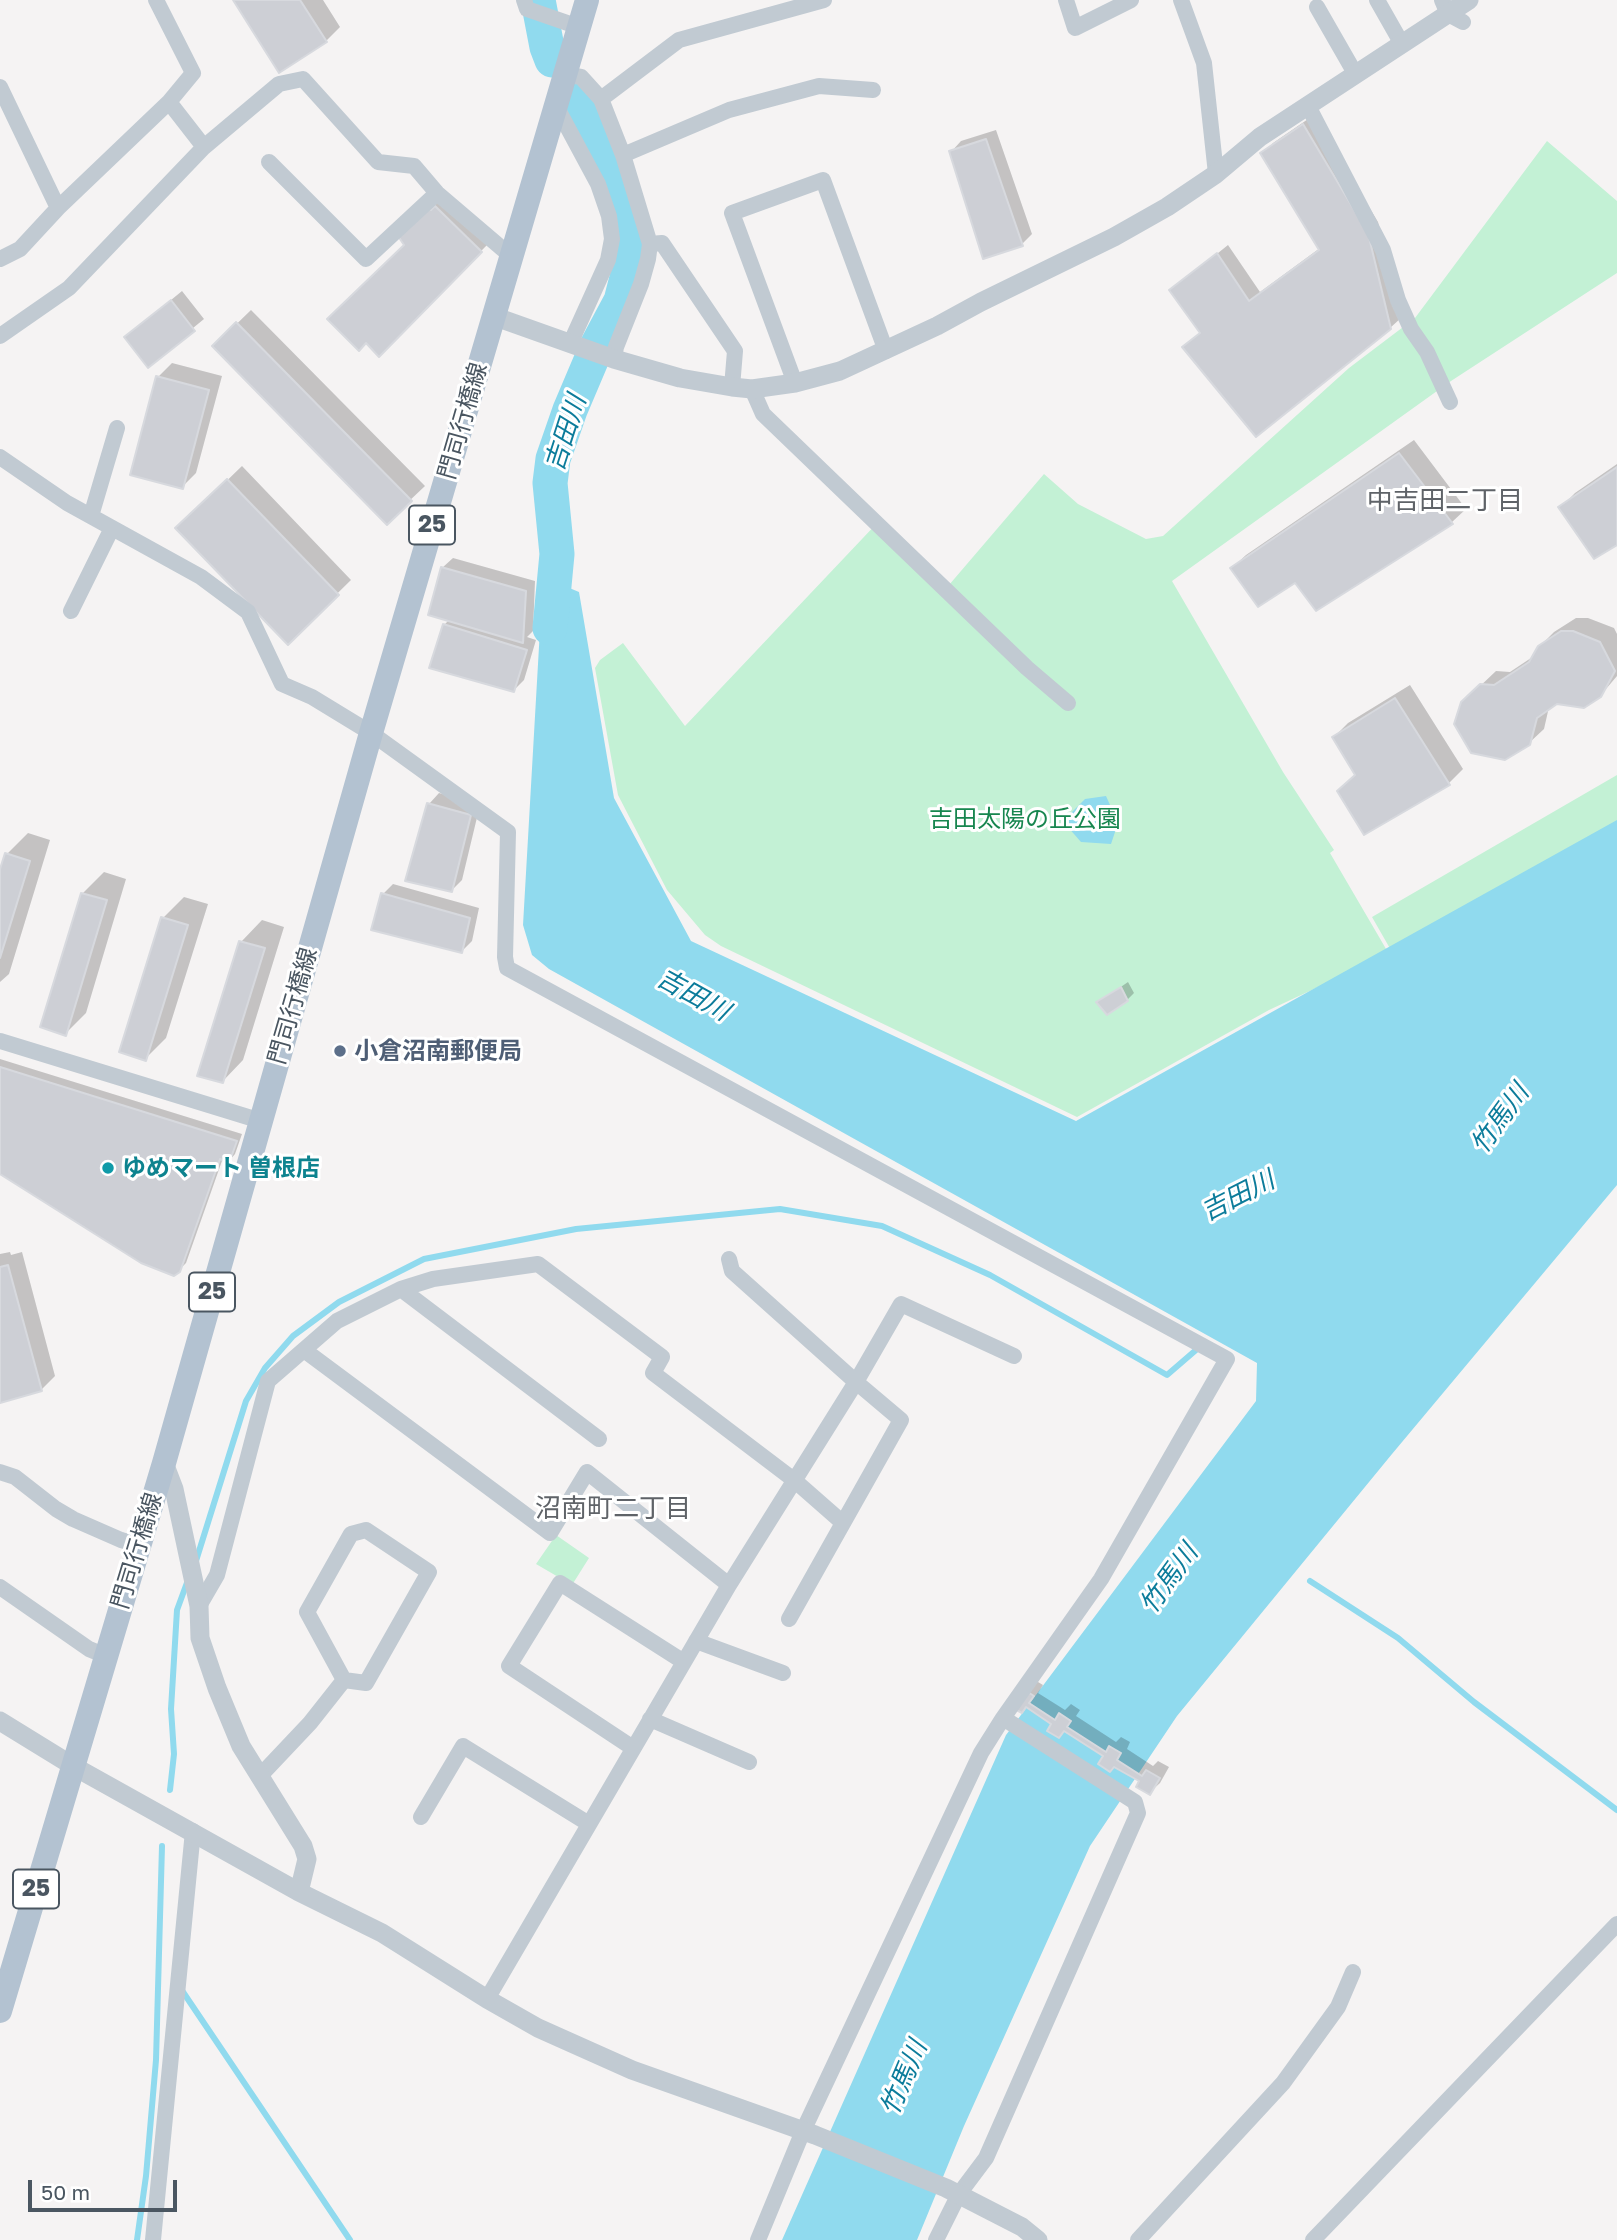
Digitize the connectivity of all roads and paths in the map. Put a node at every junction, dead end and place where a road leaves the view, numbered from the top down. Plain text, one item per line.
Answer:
1 (156, 0) edge
2 (587, 0) edge
3 (824, 0) edge
4 (1066, 0) edge
5 (1131, 0) edge
6 (1181, 0) edge
7 (1377, 0) edge
8 (1469, 0) edge
9 (525, 4) edge
10 (1317, 7) dead end
11 (1451, 12) edge
12 (578, 26) junction
13 (1402, 44) junction
14 (564, 74) junction
15 (1356, 75) junction
16 (0, 86) edge
17 (873, 90) dead end
18 (601, 99) junction
19 (169, 102) junction
20 (555, 104) junction
21 (1308, 106) junction
22 (204, 147) junction
23 (623, 155) junction
24 (269, 162) dead end
25 (1216, 174) junction
26 (438, 192) junction
27 (58, 208) junction
28 (650, 244) junction
29 (512, 257) junction
30 (0, 259) edge
31 (494, 316) junction
32 (0, 337) edge
33 (574, 345) junction
34 (886, 351) junction
35 (609, 357) junction
36 (795, 383) junction
37 (732, 387) junction
38 (752, 389) junction
39 (1450, 402) dead end
40 (117, 428) dead end
41 (0, 457) edge
42 (91, 516) junction
43 (112, 528) junction
44 (71, 611) dead end
45 (1068, 703) dead end
46 (371, 733) junction
47 (0, 1041) edge
48 (261, 1121) junction
49 (729, 1259) dead end
50 (401, 1289) junction
51 (304, 1350) junction
52 (1014, 1356) dead end
53 (856, 1382) junction
54 (599, 1439) dead end
55 (164, 1462) junction
56 (0, 1472) edge
57 (794, 1480) junction
58 (843, 1522) junction
59 (139, 1545) junction
60 (729, 1585) junction
61 (0, 1587) edge
62 (198, 1602) junction
63 (789, 1619) dead end
64 (695, 1642) junction
65 (106, 1656) junction
66 (684, 1662) junction
67 (783, 1673) dead end
68 (344, 1680) junction
69 (650, 1719) junction
70 (0, 1721) edge
71 (1007, 1721) junction
72 (633, 1748) junction
73 (749, 1762) dead end
74 (73, 1766) junction
75 (260, 1777) junction
76 (421, 1817) dead end
77 (589, 1824) junction
78 (193, 1831) junction
79 (299, 1892) junction
80 (1617, 1924) edge
81 (1353, 1972) dead end
82 (487, 1999) junction
83 (0, 2011) edge
84 (809, 2133) junction
85 (953, 2191) junction
86 (152, 2240) edge
87 (758, 2240) edge
88 (936, 2240) edge
89 (1038, 2240) edge
90 (1138, 2240) edge
91 (1313, 2240) edge

1 - 19 street
2 - 12 main road, 門司行橋線 / 25
3 - 18 street
4 - 5 street
6 - 25 street
7 - 13 street
8 - 11 street
9 - 12 street
10 - 15 street
11 - 13 street
12 - 14 main road, 門司行橋線 / 25
13 - 15 street
14 - 18 street
14 - 20 main road, 門司行橋線 / 25
15 - 21 street
16 - 27 street
17 - 23 street
18 - 23 street
19 - 22 street
19 - 27 street
20 - 29 main road, 門司行橋線 / 25
20 - 33 street
21 - 25 street
21 - 39 street
22 - 26 street
22 - 32 street
23 - 28 street
24 - 26 street
25 - 34 street
26 - 29 street
27 - 30 street
28 - 35 street
28 - 37 street
29 - 31 main road, 門司行橋線 / 25
31 - 33 street
31 - 46 main road, 門司行橋線 / 25
33 - 35 street
34 - 36 street
34 - 36 street
35 - 37 street
36 - 38 street
37 - 38 street
38 - 45 street
40 - 42 street
41 - 42 street
42 - 43 street
43 - 44 street
43 - 46 street
46 - 48 main road, 門司行橋線 / 25
46 - 71 street
47 - 48 street
48 - 55 main road, 門司行橋線 / 25
49 - 53 street
50 - 51 street
50 - 54 street
50 - 57 street
51 - 60 street
51 - 62 street
52 - 53 street
53 - 57 street
53 - 58 street
55 - 59 main road, 門司行橋線 / 25
55 - 62 street
56 - 59 street
57 - 58 street
57 - 60 street
58 - 63 street
59 - 65 main road, 門司行橋線 / 25
60 - 64 street
61 - 65 street
62 - 75 street
64 - 66 street
64 - 67 street
65 - 74 main road, 門司行橋線 / 25
66 - 69 street
66 - 72 street
68 - 68 street
68 - 75 street
69 - 72 street
69 - 73 street
70 - 74 street
71 - 84 street
71 - 85 street
72 - 77 street
74 - 78 street
74 - 83 main road, 門司行橋線 / 25
75 - 79 street
76 - 77 street
77 - 82 street
78 - 79 street
78 - 86 street
79 - 82 street
80 - 91 street
81 - 90 street
82 - 84 street
84 - 85 street
84 - 87 street
85 - 88 street
85 - 89 street

